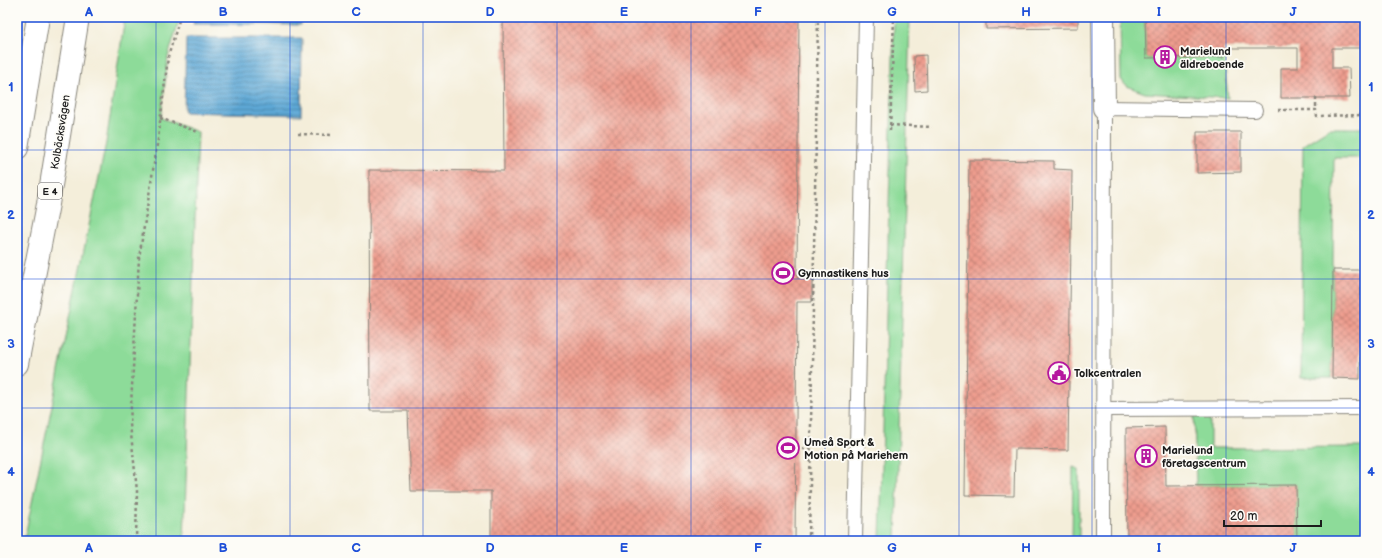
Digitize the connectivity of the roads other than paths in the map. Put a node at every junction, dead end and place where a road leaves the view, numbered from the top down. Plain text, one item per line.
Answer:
1 (38, 17) edge
2 (78, 17) edge
3 (866, 17) edge
4 (1103, 17) edge
5 (1104, 108) junction
6 (1255, 110) road end
7 (17, 148) edge
8 (17, 364) edge
9 (1104, 408) junction
10 (1365, 408) edge
11 (855, 541) edge
12 (1103, 541) edge

1 - 7 main road
2 - 8 main road, Kolbäcksvägen / E 4
3 - 11 lane
4 - 5 main road
5 - 6 lane
5 - 9 lane
9 - 10 lane
9 - 12 lane

